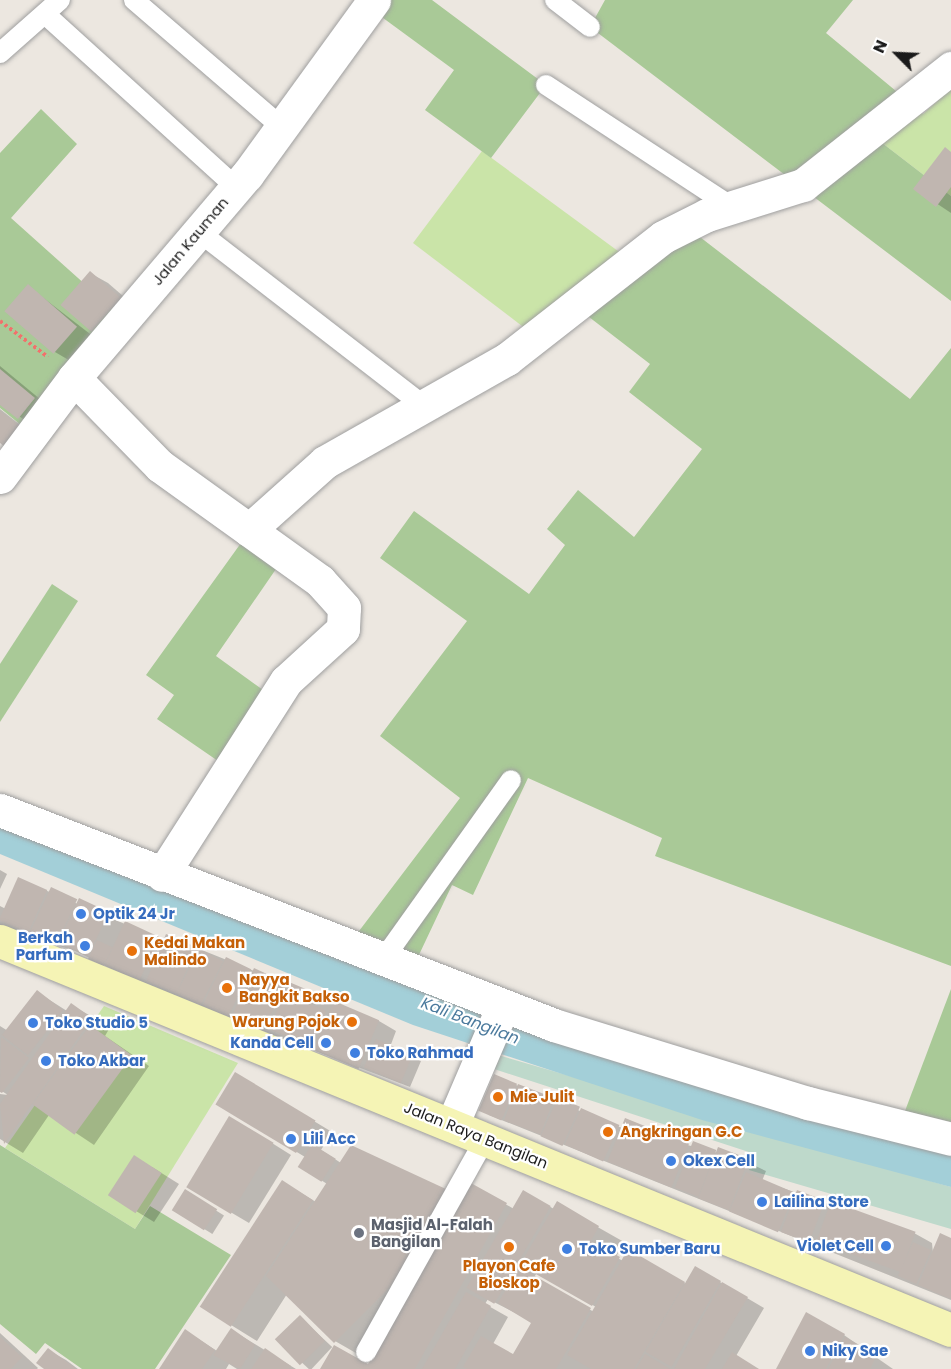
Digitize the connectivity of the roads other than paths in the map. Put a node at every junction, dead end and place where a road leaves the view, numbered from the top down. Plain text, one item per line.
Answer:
1 (60, 0) edge
2 (134, 0) edge
3 (374, 0) edge
4 (555, 0) edge
5 (45, 14) junction
6 (591, 27) dead end
7 (3, 46) edge
8 (951, 68) edge
9 (546, 85) dead end
10 (283, 128) junction
11 (237, 187) junction
12 (733, 208) junction
13 (199, 232) junction
14 (74, 378) junction
15 (427, 408) junction
16 (0, 477) edge
17 (249, 530) junction
18 (512, 780) dead end
19 (0, 810) edge
20 (162, 875) junction
21 (0, 941) edge
22 (382, 961) junction
23 (502, 1009) junction
24 (452, 1125) junction
25 (484, 1139) junction
26 (951, 1139) edge
27 (951, 1330) edge
28 (366, 1352) dead end

1 - 5 lane
2 - 10 lane
3 - 10 street, Jalan Kauman
4 - 6 lane
5 - 7 lane
5 - 11 lane
8 - 12 street
9 - 12 lane
10 - 11 street, Jalan Kauman
11 - 13 street, Jalan Kauman
12 - 15 street
13 - 14 street, Jalan Kauman
13 - 15 lane
14 - 16 street, Jalan Kauman
14 - 17 street
15 - 17 street
17 - 20 street
18 - 22 lane
19 - 20 street
20 - 22 street
21 - 24 main road, Jalan Raya Bangilan
22 - 23 street
23 - 24 street
23 - 26 street
24 - 25 main road, Jalan Raya Bangilan
25 - 27 main road, Jalan Raya Bangilan
25 - 28 lane

